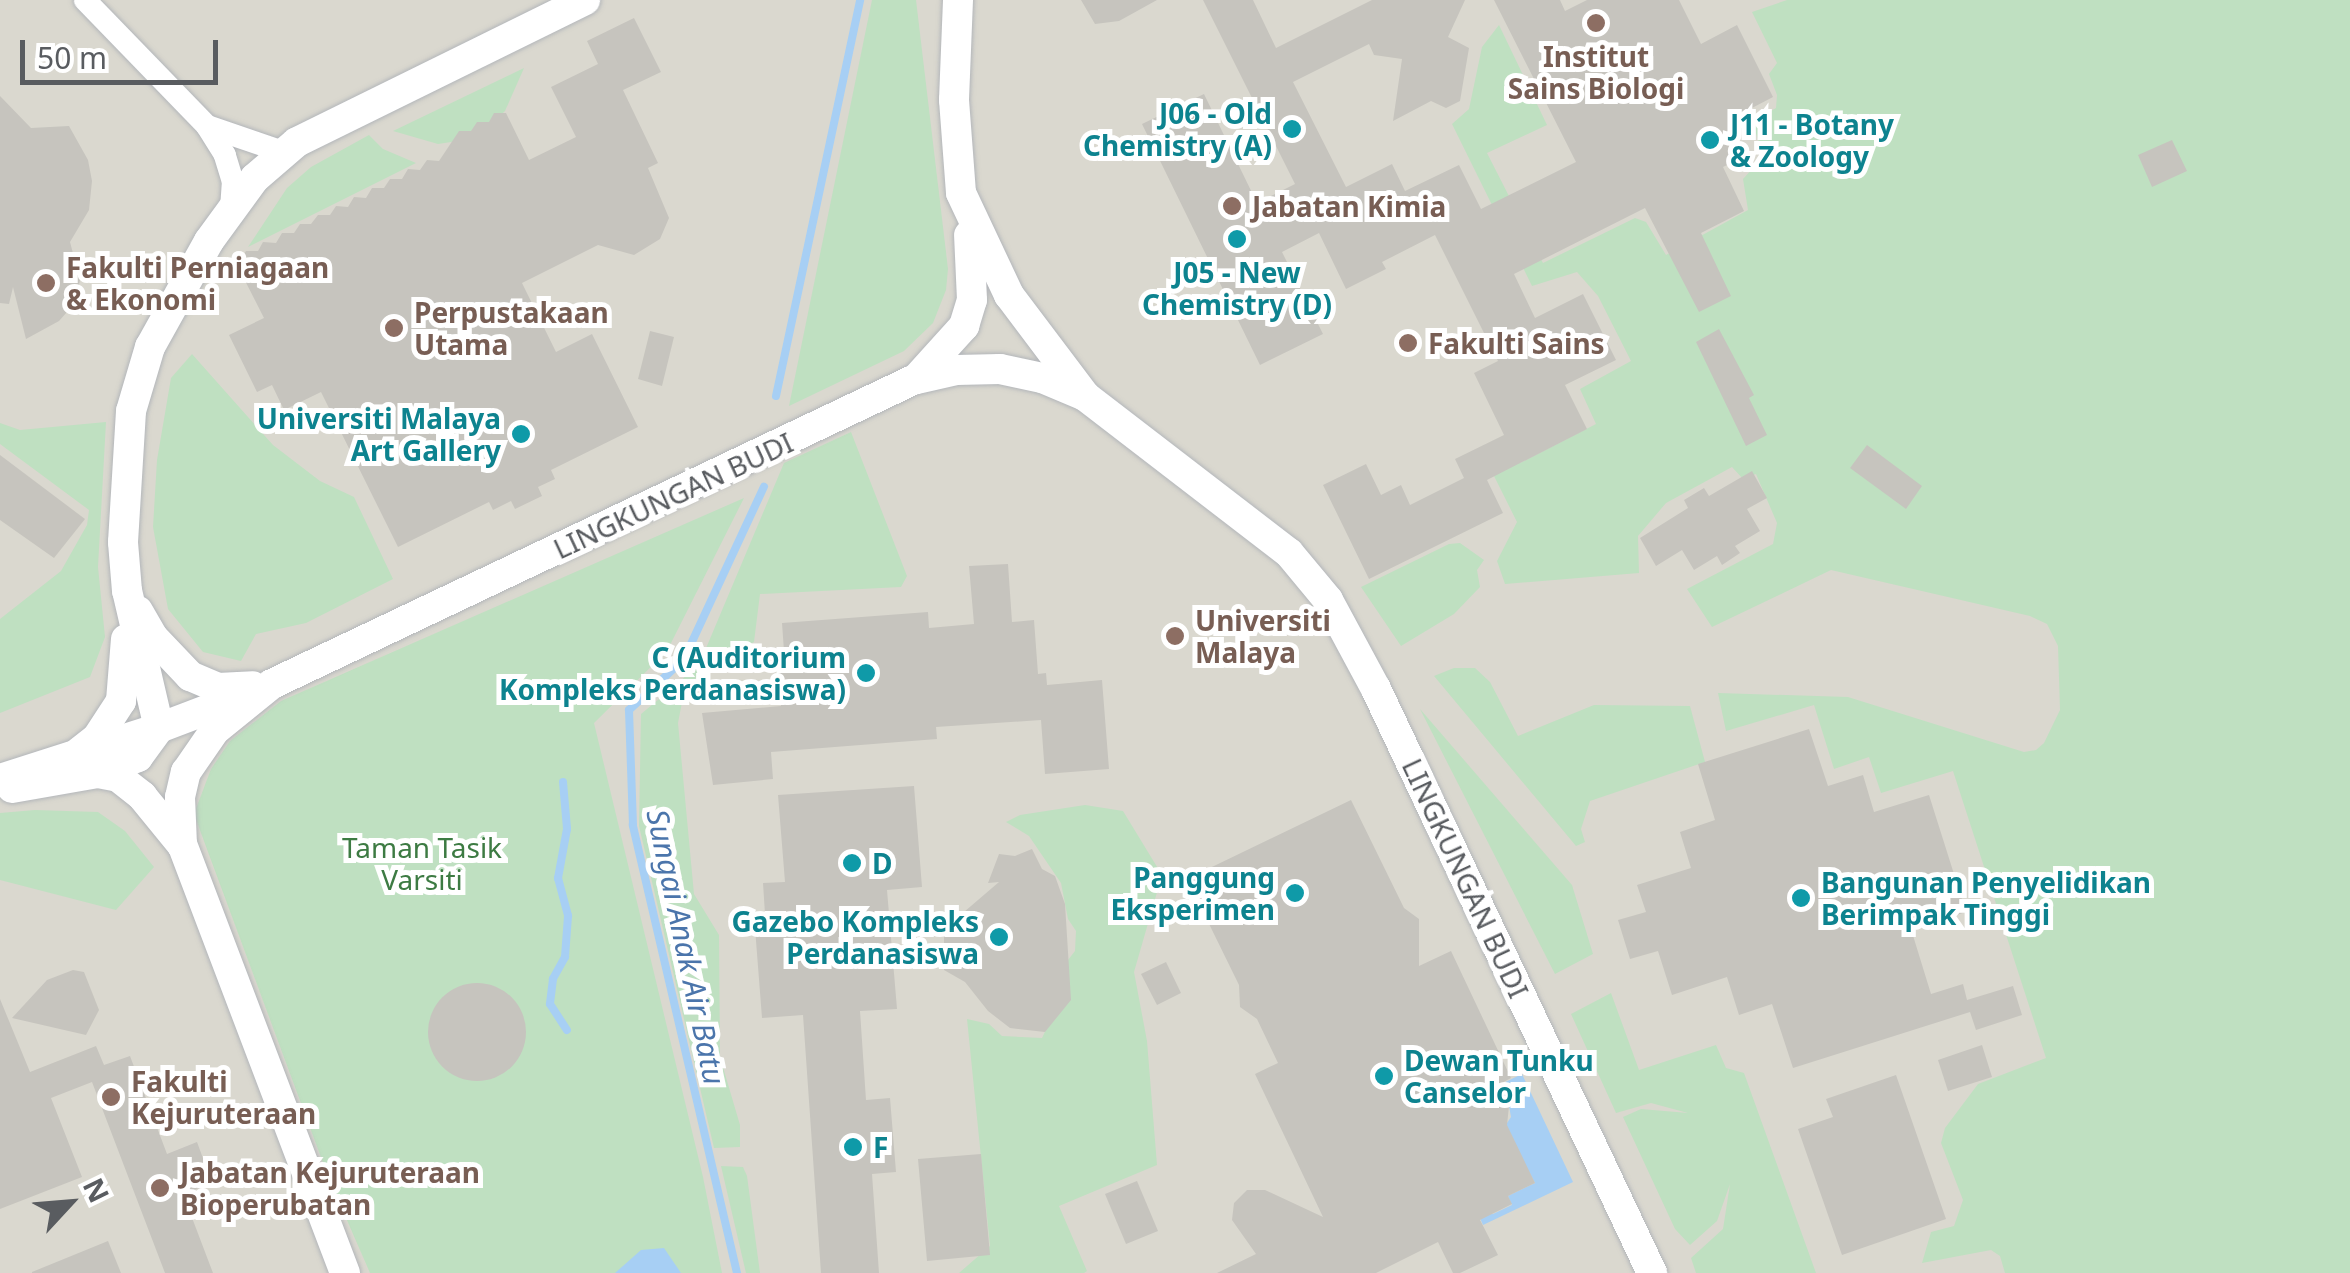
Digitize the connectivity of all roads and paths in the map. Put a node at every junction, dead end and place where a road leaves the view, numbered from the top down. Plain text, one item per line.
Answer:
1 (85, 0) edge
2 (585, 0) edge
3 (958, 0) edge
4 (206, 126) junction
5 (283, 152) junction
6 (961, 193) junction
7 (231, 209) junction
8 (916, 380) junction
9 (1085, 396) junction
10 (126, 591) junction
11 (272, 684) junction
12 (160, 728) junction
13 (87, 764) junction
14 (0, 779) edge
15 (0, 788) edge
16 (182, 845) junction
17 (346, 1273) edge
18 (1652, 1273) edge

1 - 4 street
2 - 5 street
3 - 6 street, LINGKUNGAN BUDI
4 - 5 street
4 - 7 street
5 - 7 street
6 - 8 street
6 - 9 street, LINGKUNGAN BUDI
7 - 10 street
8 - 9 street, LINGKUNGAN BUDI
8 - 11 street, LINGKUNGAN BUDI
9 - 18 street, LINGKUNGAN BUDI
10 - 11 street
10 - 12 street
10 - 13 street
11 - 12 street, LINGKUNGAN BUDI
11 - 16 street, LINGKUNGAN BUDI
12 - 13 street, LINGKUNGAN BUDI
13 - 14 street
13 - 15 street
13 - 16 street
16 - 17 street, LINGKUNGAN BUDI

